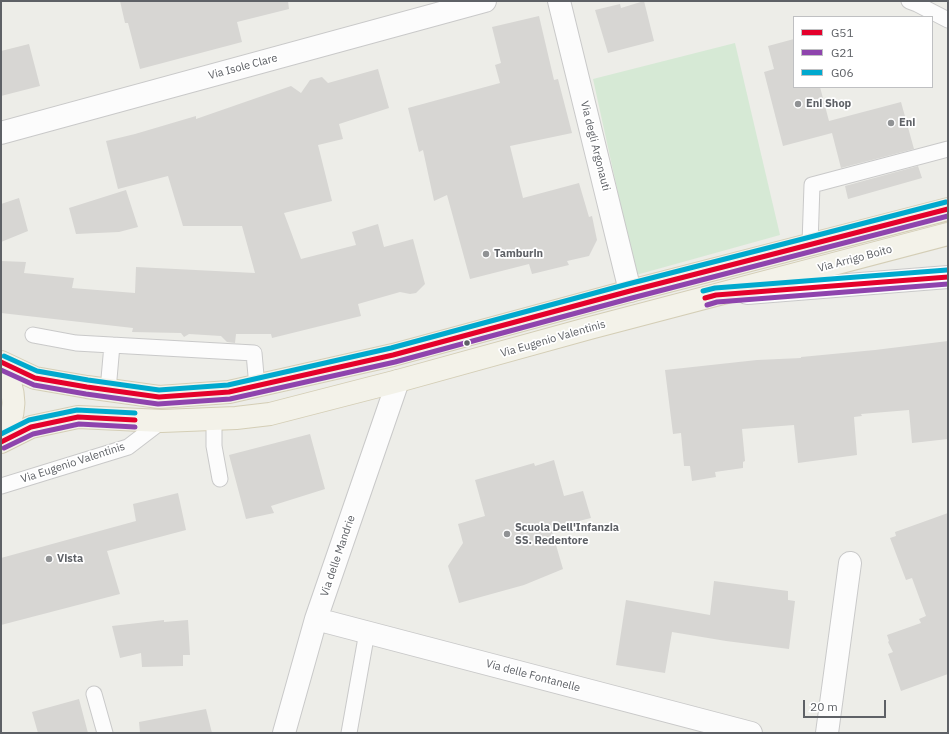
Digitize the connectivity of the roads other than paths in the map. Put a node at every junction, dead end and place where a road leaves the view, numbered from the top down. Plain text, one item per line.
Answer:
1 (485, 1) edge
2 (559, 1) edge
3 (909, 1) edge
4 (948, 20) edge
5 (1, 133) edge
6 (948, 149) edge
7 (948, 209) edge
8 (948, 234) edge
9 (810, 244) junction
10 (948, 277) edge
11 (630, 291) junction
12 (716, 295) junction
13 (33, 335) dead end
14 (112, 345) junction
15 (1, 362) edge
16 (1, 366) edge
17 (398, 381) junction
18 (257, 386) junction
19 (108, 390) junction
20 (214, 419) junction
21 (162, 421) junction
22 (1, 442) edge
23 (220, 479) dead end
24 (1, 486) edge
25 (850, 563) dead end
26 (316, 619) junction
27 (367, 632) junction
28 (94, 694) dead end
29 (105, 733) edge
30 (284, 733) edge
31 (349, 733) edge
32 (751, 733) edge
33 (827, 733) edge

1 - 5 street, Via Isole Clare
2 - 11 street, Via degli Argonauti
3 - 4 lane
6 - 9 lane
7 - 9 main road
8 - 12 main road, Via Arrigo Boito
9 - 11 main road
10 - 12 street, Via Eugenio Valentinis
11 - 18 main road
12 - 17 main road, Via Eugenio Valentinis
13 - 14 lane
14 - 18 lane
14 - 19 lane
15 - 19 main road
16 - 22 main road
17 - 20 main road, Via Eugenio Valentinis
17 - 26 street, Via delle Mandrie
18 - 19 main road
20 - 21 main road, Via Eugenio Valentinis
20 - 23 lane
21 - 22 main road, Via Eugenio Valentinis
21 - 24 lane, Via Eugenio Valentinis
25 - 33 street
26 - 27 street, Via delle Fontanelle
26 - 30 street, Via delle Mandrie
27 - 31 lane
27 - 32 street, Via delle Fontanelle
28 - 29 lane

